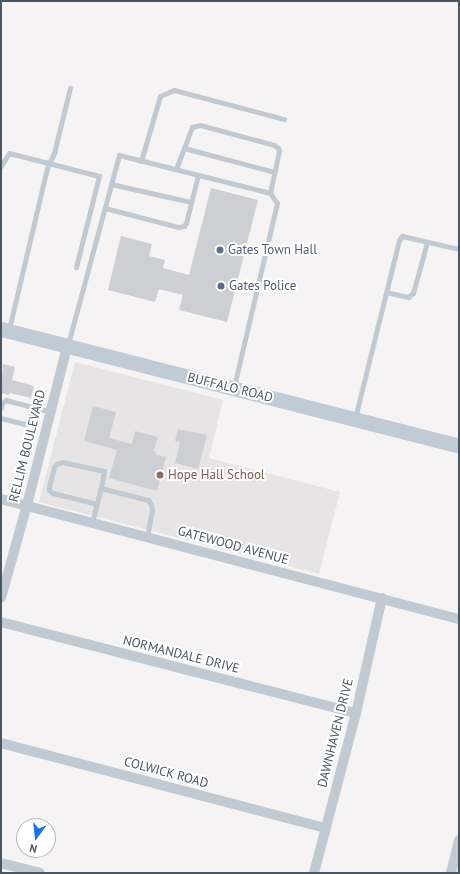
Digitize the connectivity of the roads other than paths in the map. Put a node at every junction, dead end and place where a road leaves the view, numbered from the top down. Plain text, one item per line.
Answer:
1 (70, 88) dead end
2 (284, 119) dead end
3 (184, 148) junction
4 (141, 161) junction
5 (49, 163) junction
6 (1, 166) edge
7 (176, 170) junction
8 (274, 172) junction
9 (198, 175) junction
10 (111, 184) junction
11 (270, 193) junction
12 (191, 202) junction
13 (105, 208) junction
14 (427, 242) junction
15 (459, 249) edge
16 (76, 267) dead end
17 (386, 292) junction
18 (5, 330) edge
19 (67, 347) junction
20 (234, 390) junction
21 (33, 407) junction
22 (1, 408) edge
23 (50, 412) junction
24 (1, 418) edge
25 (355, 419) junction
26 (459, 446) edge
27 (101, 488) junction
28 (1, 499) edge
29 (97, 504) junction
30 (27, 505) junction
31 (92, 522) junction
32 (147, 537) junction
33 (1, 598) edge
34 (382, 598) junction
35 (459, 619) edge
36 (1, 622) edge
37 (356, 713) junction
38 (1, 744) edge
39 (325, 828) junction
40 (459, 840) edge
41 (1, 863) edge
42 (40, 873) edge
43 (314, 873) edge
44 (451, 873) edge

1 - 5 lane
2 - 4 lane
3 - 7 lane
3 - 8 lane
3 - 8 lane
4 - 7 lane
4 - 10 lane
5 - 6 lane
5 - 16 lane
5 - 18 lane
7 - 9 lane
8 - 11 lane
9 - 11 lane
9 - 12 lane
10 - 12 lane
10 - 13 lane
11 - 20 lane
12 - 13 lane
13 - 19 lane
14 - 15 lane
14 - 17 lane
14 - 17 lane
17 - 25 lane
18 - 19 main road, BUFFALO ROAD
19 - 20 main road, BUFFALO ROAD
19 - 23 street, RELLIM BOULEVARD
20 - 25 main road, BUFFALO ROAD
21 - 22 lane
21 - 23 lane
21 - 24 lane
23 - 30 street, RELLIM BOULEVARD
25 - 26 main road, BUFFALO ROAD
27 - 29 lane
27 - 29 lane
27 - 32 lane
28 - 30 street, GATEWOOD AVENUE
29 - 31 lane
30 - 31 street, GATEWOOD AVENUE
30 - 33 street, RELLIM BOULEVARD
31 - 32 street, GATEWOOD AVENUE
32 - 34 street, GATEWOOD AVENUE
34 - 35 street, GATEWOOD AVENUE
34 - 37 street, DAWNHAVEN DRIVE
36 - 37 street, NORMANDALE DRIVE
37 - 39 street, DAWNHAVEN DRIVE
38 - 39 street, COLWICK ROAD
39 - 43 street, DAWNHAVEN DRIVE
40 - 44 street
41 - 42 street

